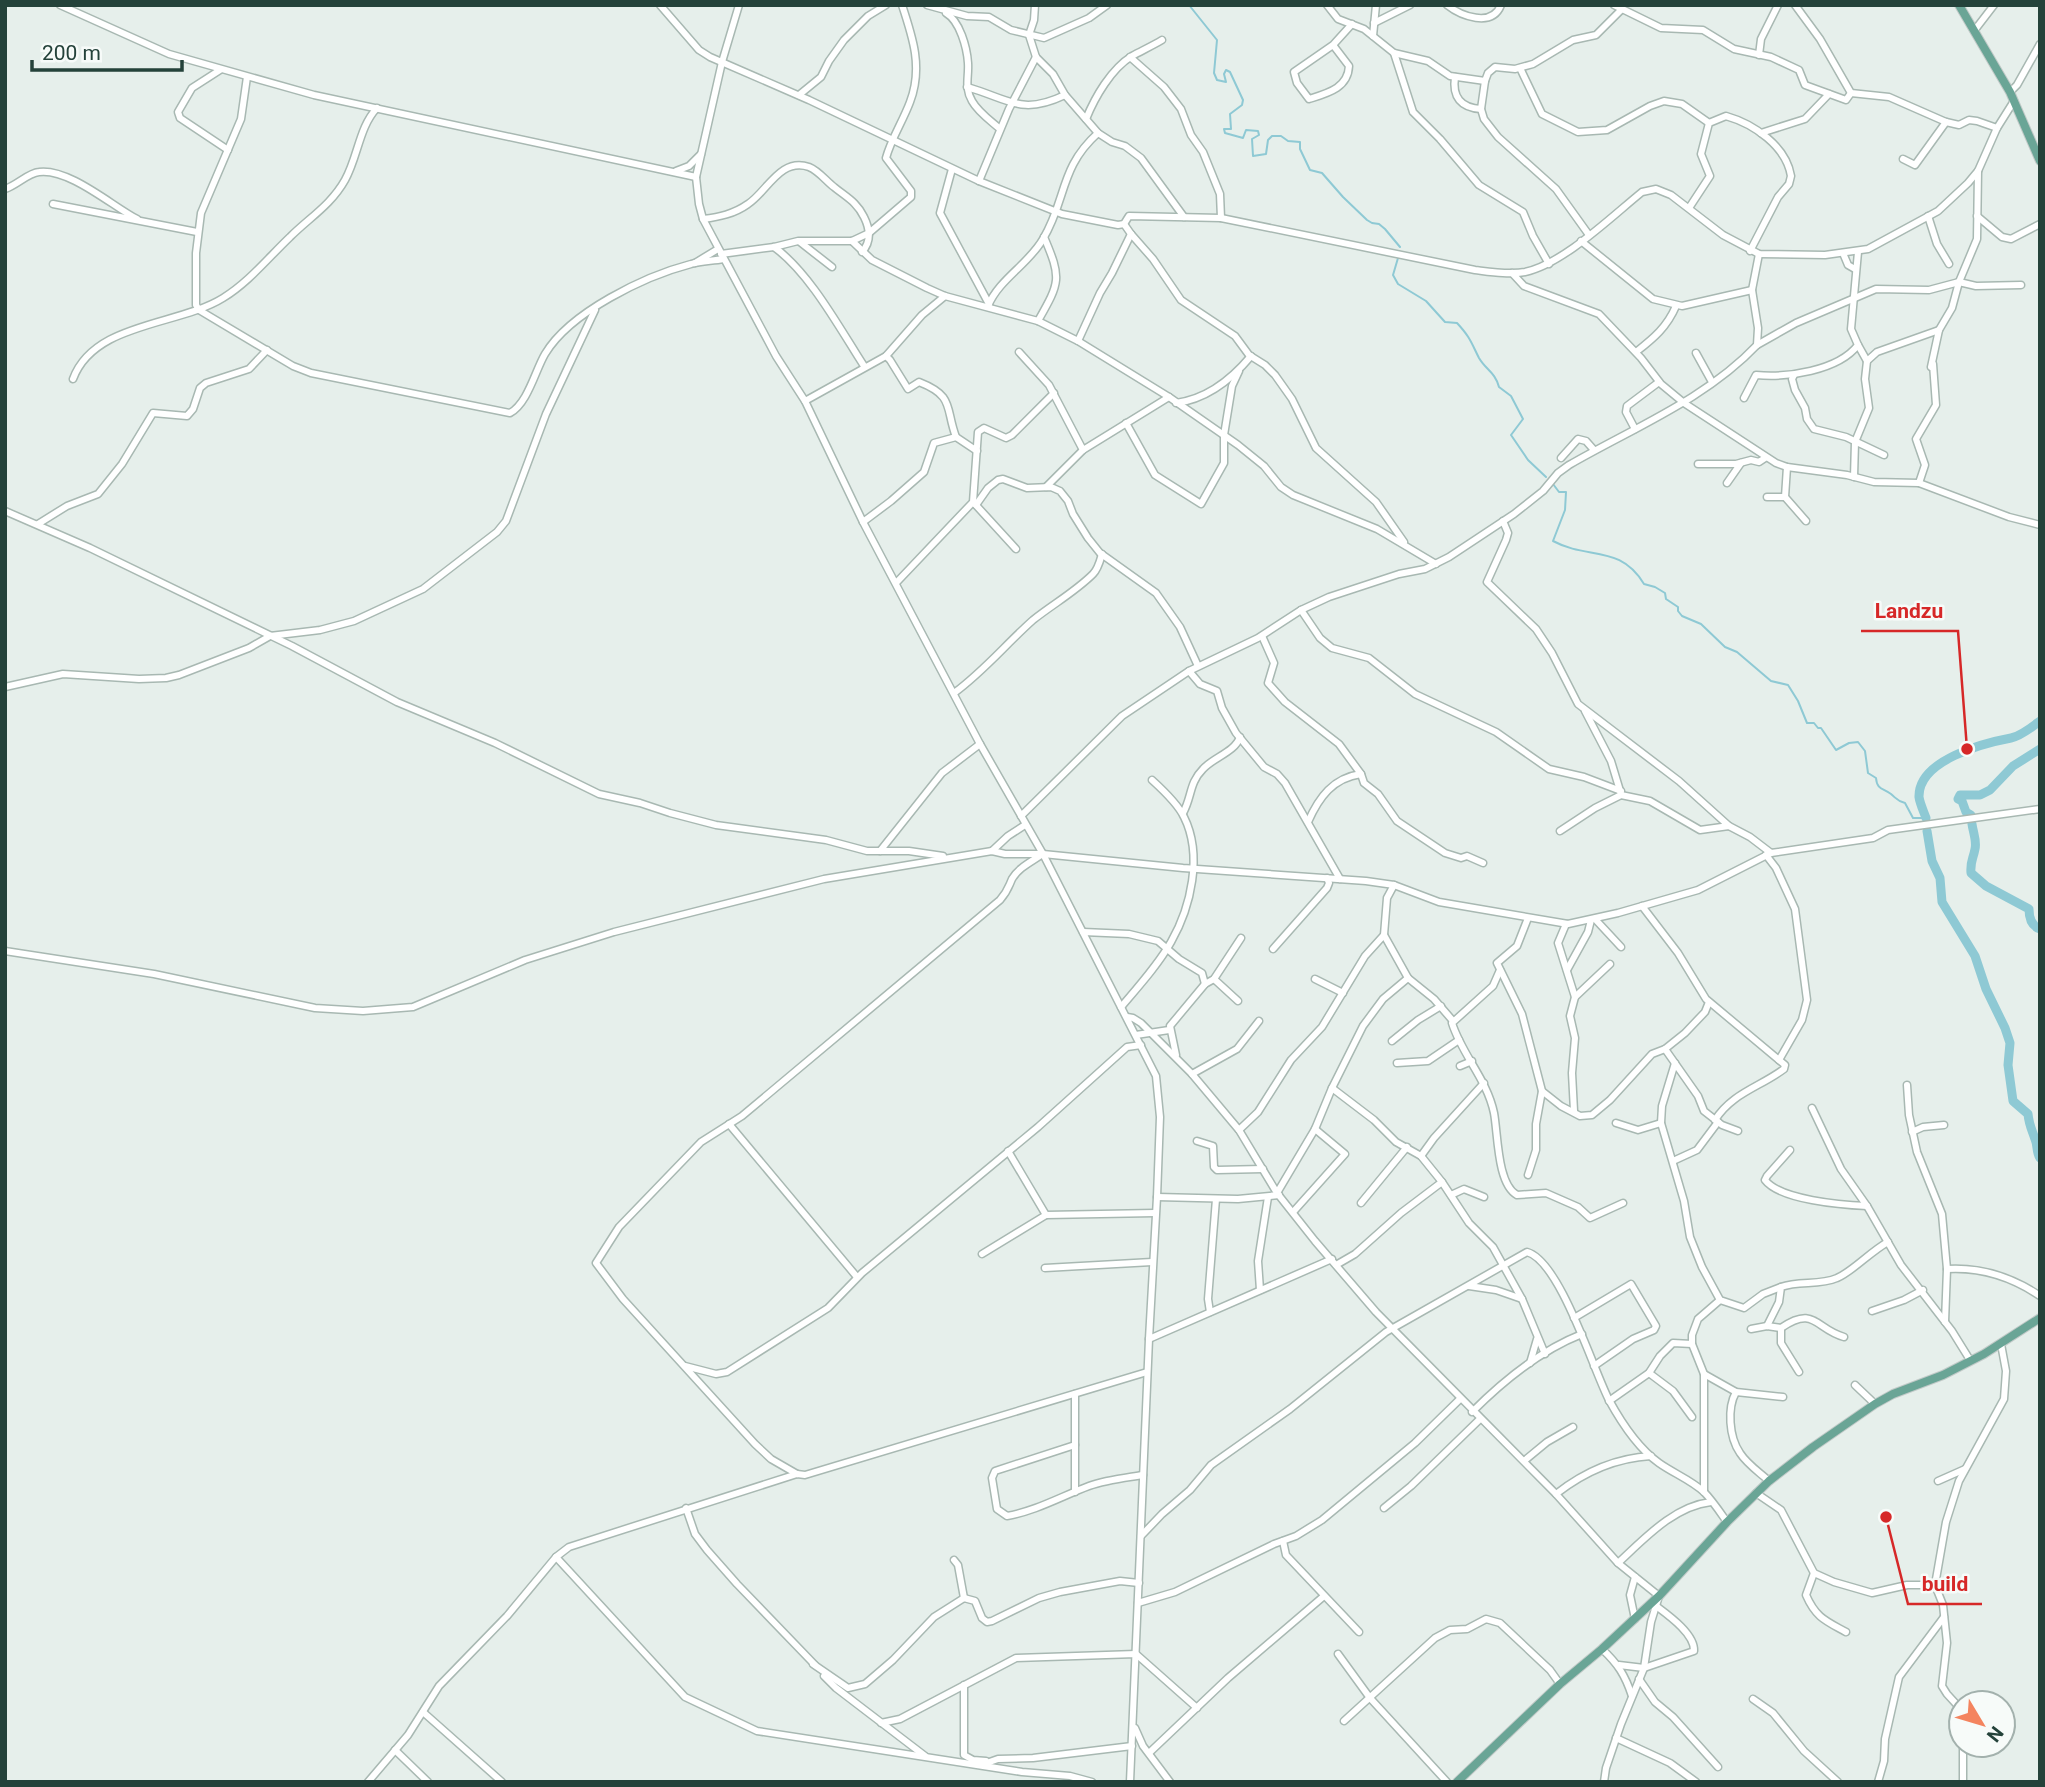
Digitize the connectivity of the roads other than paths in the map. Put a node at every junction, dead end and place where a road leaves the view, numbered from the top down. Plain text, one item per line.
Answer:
1 (60, 5) edge
2 (660, 5) edge
3 (739, 5) edge
4 (886, 5) edge
5 (902, 5) edge
6 (927, 5) edge
7 (1035, 5) edge
8 (1107, 5) edge
9 (1327, 5) edge
10 (1376, 5) edge
11 (1410, 5) edge
12 (1447, 5) edge
13 (1501, 5) edge
14 (1778, 5) edge
15 (1795, 5) edge
16 (1959, 5) edge
17 (1994, 5) edge
18 (1618, 8) edge
19 (945, 12) junction
20 (1352, 23) junction
21 (1374, 23) junction
22 (1975, 32) junction
23 (1029, 35) junction
24 (1373, 36) junction
25 (1161, 40) dead end
26 (2040, 44) edge
27 (1333, 46) junction
28 (1394, 53) junction
29 (1759, 55) junction
30 (1036, 57) junction
31 (1130, 57) junction
32 (722, 62) junction
33 (1520, 68) junction
34 (220, 70) junction
35 (247, 77) junction
36 (1455, 77) junction
37 (1485, 81) junction
38 (967, 88) junction
39 (1851, 93) junction
40 (1829, 94) junction
41 (799, 95) junction
42 (1065, 95) junction
43 (2012, 97) junction
44 (1013, 104) junction
45 (377, 108) junction
46 (1481, 109) junction
47 (1086, 119) junction
48 (1946, 122) junction
49 (1709, 123) junction
50 (1997, 128) junction
51 (1000, 129) junction
52 (1098, 133) junction
53 (1761, 133) junction
54 (892, 141) junction
55 (228, 150) junction
56 (702, 153) junction
57 (1903, 159) dead end
58 (2039, 159) edge
59 (952, 169) junction
60 (1978, 171) junction
61 (671, 172) junction
62 (696, 177) junction
63 (979, 181) junction
64 (5, 189) edge
65 (53, 204) dead end
66 (1689, 208) junction
67 (1056, 212) junction
68 (1978, 215) junction
69 (1928, 216) junction
70 (1184, 217) junction
71 (1221, 218) junction
72 (137, 219) junction
73 (703, 219) junction
74 (1124, 223) junction
75 (2040, 224) edge
76 (197, 232) junction
77 (869, 233) junction
78 (1130, 234) junction
79 (1589, 235) junction
80 (1044, 237) junction
81 (852, 240) junction
82 (798, 241) junction
83 (1581, 241) junction
84 (774, 247) junction
85 (1750, 250) junction
86 (862, 251) junction
87 (1858, 252) junction
88 (1843, 253) junction
89 (721, 254) junction
90 (1759, 254) junction
91 (695, 263) junction
92 (1549, 264) junction
93 (1949, 264) dead end
94 (832, 267) dead end
95 (1855, 269) junction
96 (1512, 273) junction
97 (1959, 282) junction
98 (2021, 285) dead end
99 (1752, 290) junction
100 (946, 296) junction
101 (1853, 298) junction
102 (989, 305) junction
103 (1676, 306) junction
104 (596, 308) junction
105 (200, 310) junction
106 (1038, 321) junction
107 (1939, 330) junction
108 (1078, 341) junction
109 (1757, 345) junction
110 (1858, 345) junction
111 (267, 350) junction
112 (1019, 352) dead end
113 (1636, 352) junction
114 (1696, 353) dead end
115 (886, 356) junction
116 (1251, 356) junction
117 (1867, 361) junction
118 (864, 366) junction
119 (1239, 371) junction
120 (1794, 375) junction
121 (73, 379) dead end
122 (1659, 382) junction
123 (1713, 382) junction
124 (1054, 393) junction
125 (1169, 397) junction
126 (1744, 398) dead end
127 (805, 401) junction
128 (1176, 403) junction
129 (1684, 403) junction
130 (1126, 423) junction
131 (1635, 429) junction
132 (1224, 435) junction
133 (956, 437) junction
134 (1856, 442) junction
135 (1083, 450) junction
136 (1594, 450) junction
137 (977, 451) junction
138 (1884, 455) dead end
139 (1561, 458) dead end
140 (1765, 458) junction
141 (1741, 463) junction
142 (1698, 464) dead end
143 (1787, 467) junction
144 (1854, 477) junction
145 (1727, 483) dead end
146 (1919, 484) junction
147 (1045, 488) junction
148 (1768, 497) dead end
149 (1785, 497) junction
150 (974, 503) junction
151 (5, 512) edge
152 (1503, 521) junction
153 (1806, 521) dead end
154 (863, 522) junction
155 (38, 524) junction
156 (2040, 525) edge
157 (1405, 544) junction
158 (1016, 549) dead end
159 (1102, 554) junction
160 (1436, 564) junction
161 (896, 583) junction
162 (1301, 610) junction
163 (270, 636) junction
164 (1262, 636) junction
165 (1198, 666) junction
166 (1189, 671) junction
167 (5, 687) edge
168 (954, 693) junction
169 (1585, 710) junction
170 (1240, 737) junction
171 (980, 744) junction
172 (1361, 774) junction
173 (1152, 780) dead end
174 (1621, 793) junction
175 (2040, 809) edge
176 (1183, 813) junction
177 (1021, 816) junction
178 (1308, 822) junction
179 (1025, 825) junction
180 (1729, 826) junction
181 (1560, 831) dead end
182 (880, 851) junction
183 (992, 851) junction
184 (1043, 854) junction
185 (1768, 854) junction
186 (948, 857) junction
187 (1483, 863) dead end
188 (1195, 868) junction
189 (1327, 878) junction
190 (1340, 879) junction
191 (1394, 885) junction
192 (1642, 906) junction
193 (1528, 918) junction
194 (1593, 920) junction
195 (1566, 924) junction
196 (1083, 932) junction
197 (1384, 935) junction
198 (1241, 938) dead end
199 (1621, 947) dead end
200 (1166, 948) junction
201 (1273, 949) dead end
202 (5, 951) edge
203 (1610, 964) dead end
204 (1500, 970) junction
205 (1567, 970) junction
206 (1408, 978) junction
207 (1214, 979) junction
208 (1315, 979) dead end
209 (1205, 984) junction
210 (1343, 993) junction
211 (1575, 997) junction
212 (1238, 1001) dead end
213 (1709, 1002) junction
214 (1441, 1006) junction
215 (1121, 1007) junction
216 (1127, 1017) junction
217 (1259, 1021) dead end
218 (1453, 1021) junction
219 (1169, 1030) junction
220 (1152, 1032) junction
221 (1136, 1035) junction
222 (1459, 1040) junction
223 (1392, 1041) dead end
224 (1141, 1045) junction
225 (1665, 1049) junction
226 (1176, 1056) junction
227 (1779, 1060) junction
228 (1472, 1061) junction
229 (1397, 1063) dead end
230 (1675, 1063) junction
231 (1460, 1066) dead end
232 (1192, 1074) junction
233 (1484, 1083) junction
234 (1907, 1085) dead end
235 (1332, 1088) junction
236 (1542, 1091) junction
237 (1812, 1108) dead end
238 (1574, 1111) junction
239 (1716, 1121) junction
240 (1616, 1123) dead end
241 (729, 1124) junction
242 (1661, 1124) junction
243 (1944, 1125) dead end
244 (1315, 1129) junction
245 (1239, 1130) junction
246 (1738, 1131) dead end
247 (1912, 1132) junction
248 (1197, 1141) dead end
249 (1408, 1147) junction
250 (1790, 1150) dead end
251 (1008, 1151) junction
252 (1421, 1156) junction
253 (1673, 1161) junction
254 (1263, 1169) junction
255 (1528, 1175) dead end
256 (1443, 1182) junction
257 (1278, 1194) junction
258 (1451, 1195) junction
259 (1157, 1197) junction
260 (1268, 1197) junction
261 (1484, 1197) dead end
262 (1216, 1199) junction
263 (1361, 1203) dead end
264 (1623, 1203) dead end
265 (1867, 1206) junction
266 (1294, 1211) junction
267 (1155, 1213) junction
268 (1046, 1215) junction
269 (1888, 1242) junction
270 (982, 1254) dead end
271 (1152, 1262) junction
272 (1334, 1262) junction
273 (1503, 1265) junction
274 (1045, 1268) dead end
275 (1947, 1269) junction
276 (857, 1277) junction
277 (1468, 1286) junction
278 (1781, 1287) junction
279 (1260, 1290) junction
280 (1923, 1290) junction
281 (2040, 1296) edge
282 (1521, 1299) junction
283 (1720, 1300) junction
284 (1872, 1311) dead end
285 (1210, 1312) junction
286 (1574, 1318) junction
287 (2040, 1318) edge
288 (1945, 1324) junction
289 (1767, 1326) junction
290 (1391, 1328) junction
291 (1781, 1328) junction
292 (1751, 1329) dead end
293 (1582, 1334) junction
294 (1844, 1337) dead end
295 (1149, 1339) junction
296 (1537, 1339) junction
297 (1692, 1344) junction
298 (2001, 1344) junction
299 (1545, 1354) junction
300 (1970, 1360) junction
301 (1529, 1364) junction
302 (685, 1366) junction
303 (1594, 1366) junction
304 (1147, 1372) junction
305 (1799, 1372) dead end
306 (1649, 1373) junction
307 (1704, 1374) junction
308 (1855, 1385) dead end
309 (1736, 1392) junction
310 (1075, 1394) junction
311 (1783, 1397) dead end
312 (1460, 1399) junction
313 (1609, 1401) junction
314 (1875, 1404) junction
315 (1472, 1412) junction
316 (1692, 1417) dead end
317 (1480, 1419) junction
318 (1573, 1427) dead end
319 (1075, 1445) junction
320 (1651, 1456) junction
321 (1524, 1461) junction
322 (1965, 1469) junction
323 (797, 1474) junction
324 (1143, 1475) junction
325 (1938, 1480) dead end
326 (1769, 1481) junction
327 (1075, 1492) junction
328 (1704, 1492) junction
329 (1756, 1493) junction
330 (1556, 1494) junction
331 (1711, 1502) junction
332 (686, 1508) junction
333 (1384, 1508) dead end
334 (1727, 1521) junction
335 (1141, 1536) junction
336 (1283, 1541) junction
337 (556, 1556) junction
338 (954, 1560) dead end
339 (1618, 1563) junction
340 (1814, 1573) junction
341 (1635, 1577) junction
342 (1139, 1583) junction
343 (1935, 1585) junction
344 (1324, 1596) junction
345 (1659, 1596) junction
346 (964, 1598) junction
347 (1138, 1603) junction
348 (1656, 1606) junction
349 (1944, 1617) junction
350 (1635, 1619) junction
351 (1359, 1632) dead end
352 (1846, 1632) dead end
353 (1602, 1649) junction
354 (1136, 1654) junction
355 (1338, 1654) dead end
356 (813, 1664) junction
357 (1619, 1665) junction
358 (1644, 1668) junction
359 (1639, 1679) junction
360 (1560, 1684) junction
361 (964, 1685) junction
362 (1947, 1692) edge
363 (1632, 1696) junction
364 (1370, 1698) junction
365 (1753, 1699) dead end
366 (1197, 1708) junction
367 (423, 1712) junction
368 (1344, 1721) dead end
369 (881, 1723) junction
370 (1133, 1725) junction
371 (1616, 1738) junction
372 (1132, 1746) junction
373 (395, 1750) junction
374 (1149, 1753) junction
375 (926, 1757) junction
376 (1963, 1759) edge
377 (988, 1761) junction
378 (979, 1766) junction
379 (1718, 1767) dead end
380 (368, 1782) edge
381 (428, 1782) edge
382 (502, 1782) edge
383 (1092, 1782) edge
384 (1130, 1782) edge
385 (1170, 1782) edge
386 (1447, 1782) edge
387 (1457, 1782) edge
388 (1604, 1782) edge
389 (1696, 1782) edge
390 (1838, 1782) edge
391 (1878, 1782) edge
392 (1963, 1782) edge

1 - 34 street
2 - 32 street
3 - 32 street
4 - 41 street
5 - 54 street
6 - 19 street
7 - 23 street
8 - 23 street
9 - 20 street
10 - 21 street
11 - 21 street
12 - 13 street
14 - 29 street
15 - 39 street
16 - 22 main road
17 - 22 street
18 - 29 street
18 - 33 street
19 - 23 street
19 - 38 street
20 - 24 street
20 - 27 street
21 - 24 street
22 - 43 main road
23 - 30 street
24 - 28 street
25 - 31 street
26 - 43 street
27 - 27 street
28 - 36 street
28 - 92 street
29 - 40 street
30 - 42 street
30 - 44 street
31 - 47 street
31 - 71 street
32 - 41 street
32 - 56 street
33 - 37 street
33 - 49 street
34 - 35 street
34 - 55 street
35 - 45 street
35 - 55 street
36 - 37 street
36 - 46 street
37 - 46 street
38 - 44 street
38 - 51 street
39 - 40 street
39 - 48 street
40 - 53 street
41 - 54 street
42 - 44 street
42 - 47 street
43 - 50 street
43 - 58 main road
44 - 51 street
45 - 61 street
45 - 105 street
46 - 79 street
47 - 52 street
48 - 50 street
48 - 57 street
49 - 53 street
49 - 66 street
50 - 60 street
51 - 63 street
52 - 67 street
52 - 70 street
53 - 85 street
54 - 59 street
54 - 77 street
55 - 76 street
56 - 61 street
56 - 62 street
59 - 63 street
59 - 102 street
60 - 68 street
60 - 69 street
61 - 62 street
62 - 73 street
63 - 67 street
64 - 72 street
65 - 72 street
66 - 79 street
66 - 85 street
67 - 74 street
67 - 80 street
68 - 75 street
68 - 97 street
69 - 87 street
69 - 93 street
70 - 71 street
70 - 74 street
71 - 96 street
72 - 76 street
73 - 77 street
73 - 89 street
74 - 78 street
76 - 105 street
77 - 81 street
77 - 86 street
78 - 108 street
78 - 116 street
79 - 83 street
80 - 102 street
80 - 106 street
81 - 82 street
81 - 86 street
82 - 84 street
82 - 94 street
83 - 92 street
83 - 103 street
84 - 89 street
84 - 118 street
85 - 90 street
86 - 100 street
87 - 88 street
87 - 95 street
88 - 90 street
88 - 95 street
89 - 91 street
89 - 91 street
89 - 127 street
90 - 99 street
91 - 104 street
92 - 96 street
95 - 101 street
96 - 113 street
97 - 98 street
97 - 101 street
97 - 107 street
99 - 103 street
99 - 109 street
100 - 102 street
100 - 115 street
101 - 109 street
101 - 110 street
102 - 106 street
103 - 113 street
104 - 111 street
104 - 163 street
105 - 111 street
105 - 121 street
106 - 108 street
107 - 117 street
107 - 146 street
108 - 125 street
109 - 123 street
110 - 117 street
110 - 120 street
111 - 155 street
112 - 124 street
113 - 122 street
114 - 123 street
115 - 118 street
115 - 133 street
116 - 119 street
116 - 157 street
117 - 134 street
118 - 127 street
119 - 128 street
119 - 132 street
120 - 126 street
120 - 134 street
122 - 129 street
122 - 131 street
123 - 129 street
124 - 135 street
124 - 137 street
125 - 128 street
125 - 130 street
127 - 154 street
128 - 132 street
129 - 131 street
129 - 140 street
130 - 132 street
130 - 135 street
131 - 136 street
132 - 157 street
133 - 137 street
133 - 154 street
134 - 138 street
134 - 144 street
135 - 147 street
136 - 139 street
136 - 152 street
137 - 150 street
140 - 141 street
140 - 143 street
141 - 142 street
141 - 145 street
143 - 144 street
143 - 149 street
144 - 146 street
146 - 156 street
147 - 150 street
147 - 159 street
148 - 149 street
149 - 153 street
150 - 158 street
150 - 161 street
151 - 155 street
152 - 160 street
152 - 169 street
154 - 161 street
155 - 163 street
157 - 160 street
159 - 165 street
159 - 168 street
160 - 162 street
161 - 168 street
162 - 164 street
162 - 174 street
163 - 167 street
163 - 182 street
164 - 165 street
164 - 172 street
165 - 166 street
166 - 170 street
166 - 177 street
168 - 171 street
169 - 174 street
169 - 180 street
170 - 176 street
170 - 178 street
171 - 177 street
171 - 182 street
172 - 178 street
172 - 187 street
173 - 176 street
174 - 180 street
174 - 181 street
175 - 185 street
176 - 188 street
177 - 179 street
178 - 190 street
179 - 183 street
179 - 184 street
180 - 185 street
182 - 186 street
183 - 184 street
183 - 186 street
184 - 188 street
184 - 196 street
184 - 241 street
185 - 192 street
185 - 227 street
186 - 202 street
188 - 189 street
188 - 200 street
189 - 190 street
189 - 201 street
190 - 191 street
191 - 193 street
191 - 197 street
192 - 194 street
192 - 213 street
193 - 195 street
193 - 204 street
194 - 195 street
194 - 199 street
194 - 205 street
195 - 205 street
196 - 200 street
196 - 215 street
197 - 206 street
197 - 210 street
198 - 207 street
200 - 209 street
200 - 215 street
203 - 211 street
204 - 218 street
204 - 236 street
205 - 211 street
206 - 214 street
206 - 235 street
207 - 209 street
207 - 212 street
208 - 210 street
209 - 219 street
210 - 245 street
211 - 238 street
213 - 225 street
213 - 227 street
214 - 218 street
214 - 223 street
215 - 216 street
216 - 220 street
216 - 221 street
217 - 232 street
218 - 222 street
219 - 220 street
219 - 226 street
220 - 221 street
220 - 226 street
221 - 224 street
222 - 228 street
222 - 229 street
224 - 251 street
224 - 259 street
225 - 230 street
225 - 238 street
226 - 232 street
227 - 239 street
228 - 231 street
228 - 233 street
230 - 239 street
230 - 242 street
232 - 245 street
233 - 252 street
233 - 264 street
234 - 247 street
235 - 244 street
235 - 249 street
236 - 238 street
236 - 255 street
237 - 265 street
239 - 246 street
239 - 253 street
240 - 242 street
241 - 276 street
241 - 302 street
242 - 253 street
243 - 247 street
244 - 257 street
244 - 266 street
245 - 254 street
247 - 275 street
248 - 254 street
249 - 252 street
249 - 263 street
250 - 265 street
251 - 268 street
251 - 276 street
252 - 256 street
253 - 283 street
254 - 257 street
256 - 258 street
256 - 272 street
257 - 260 street
257 - 266 street
258 - 261 street
258 - 273 street
259 - 262 street
259 - 267 street
260 - 262 street
260 - 279 street
262 - 285 street
265 - 269 street
266 - 272 street
267 - 268 street
267 - 271 street
268 - 270 street
269 - 278 street
269 - 280 street
271 - 274 street
271 - 295 street
272 - 279 street
272 - 290 street
273 - 277 street
273 - 282 street
273 - 286 street
275 - 281 street
275 - 288 street
276 - 302 street
277 - 282 street
277 - 290 street
278 - 283 street
278 - 289 street
279 - 285 street
280 - 284 street
280 - 288 street
282 - 296 street
283 - 297 street
285 - 295 street
286 - 293 street
286 - 303 street
287 - 298 main road
288 - 300 street
289 - 291 street
289 - 292 street
290 - 312 street
290 - 335 street
291 - 294 street
291 - 305 street
293 - 299 street
293 - 303 street
295 - 304 street
296 - 299 street
296 - 301 street
297 - 306 street
297 - 307 street
298 - 300 main road
298 - 322 street
299 - 301 street
300 - 314 main road
301 - 315 street
302 - 323 street
303 - 313 street
304 - 310 street
304 - 324 street
306 - 313 street
306 - 316 street
307 - 309 street
307 - 328 street
308 - 314 street
309 - 311 street
309 - 326 street
310 - 319 street
310 - 323 street
312 - 315 street
312 - 336 street
313 - 320 street
314 - 326 main road
315 - 317 street
317 - 321 street
317 - 333 street
318 - 321 street
319 - 327 street
319 - 327 street
320 - 328 street
320 - 330 street
321 - 330 street
322 - 325 street
322 - 343 street
323 - 332 street
324 - 327 street
324 - 335 street
326 - 329 main road
328 - 331 street
329 - 334 main road
329 - 340 street
330 - 339 street
331 - 334 street
331 - 339 street
332 - 337 street
332 - 356 street
334 - 345 main road
335 - 342 street
336 - 344 street
336 - 347 street
337 - 367 street
337 - 375 street
338 - 346 street
339 - 341 street
340 - 343 street
340 - 352 street
341 - 345 street
341 - 350 street
342 - 346 street
342 - 347 street
343 - 349 street
344 - 351 street
344 - 366 street
345 - 348 street
345 - 350 main road
346 - 356 street
347 - 354 street
348 - 358 street
348 - 358 street
349 - 362 street
349 - 391 street
350 - 353 main road
353 - 357 street
353 - 360 main road
354 - 361 street
354 - 366 street
354 - 370 street
355 - 364 street
356 - 369 street
357 - 358 street
357 - 363 street
358 - 359 street
359 - 363 street
359 - 379 street
360 - 364 street
360 - 387 main road
361 - 369 street
361 - 377 street
363 - 371 street
364 - 368 street
364 - 386 street
365 - 390 street
366 - 374 street
367 - 373 street
367 - 382 street
369 - 375 street
370 - 372 street
370 - 374 street
371 - 388 street
371 - 389 street
372 - 377 street
372 - 384 street
373 - 380 street
373 - 381 street
374 - 385 street
375 - 378 street
376 - 392 street
377 - 378 street
378 - 383 street

